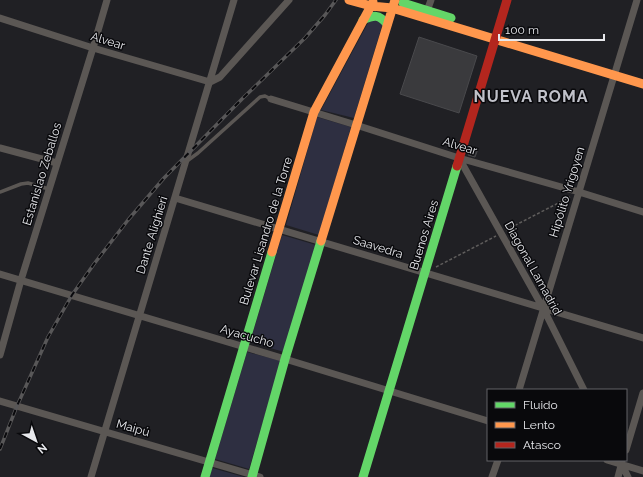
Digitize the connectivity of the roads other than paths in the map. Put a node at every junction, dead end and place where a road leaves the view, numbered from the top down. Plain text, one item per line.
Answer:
1 (107, 0) edge
2 (234, 0) edge
3 (289, 0) edge
4 (431, 0) edge
5 (507, 0) edge
6 (637, 0) edge
7 (354, 1) edge
8 (394, 3) edge
9 (372, 4) junction
10 (427, 11) junction
11 (0, 18) edge
12 (363, 20) junction
13 (387, 24) junction
14 (496, 36) junction
15 (93, 48) junction
16 (615, 72) junction
17 (643, 77) edge
18 (210, 82) junction
19 (643, 84) edge
20 (271, 99) joint
21 (314, 112) junction
22 (356, 125) junction
23 (0, 148) edge
24 (460, 158) junction
25 (186, 162) junction
26 (57, 163) junction
27 (49, 189) junction
28 (0, 192) edge
29 (579, 192) junction
30 (175, 198) junction
31 (643, 212) edge
32 (279, 229) junction
33 (320, 241) junction
34 (425, 273) junction
35 (0, 274) edge
36 (21, 280) junction
37 (544, 308) junction
38 (140, 315) junction
39 (643, 338) edge
40 (243, 347) junction
41 (0, 355) edge
42 (285, 358) junction
43 (519, 389) edge
44 (584, 389) edge
45 (389, 391) junction
46 (643, 393) edge
47 (0, 401) edge
48 (487, 421) edge
49 (106, 432) junction
50 (627, 447) edge
51 (498, 461) edge
52 (210, 462) junction
53 (621, 462) edge
54 (643, 471) edge
55 (255, 476) edge
56 (92, 477) edge
57 (205, 477) edge
58 (363, 477) edge
59 (492, 477) edge
60 (618, 477) edge
61 (628, 477) edge

1 - 15 street, Estanislao Zeballos
2 - 18 street, Dante Alighieri
3 - 18 street
4 - 10 street
5 - 14 main road, Buenos Aires
6 - 16 street, Hipólito Yrigoyen
7 - 9 main road
8 - 9 main road
8 - 10 main road
8 - 13 main road
8 - 14 main road
9 - 12 main road, Bulevar Lisandro de la Torre
10 - 14 main road
11 - 15 street, Alvear
12 - 13 main road
12 - 21 main road, Bulevar Lisandro de la Torre
13 - 22 main road
14 - 16 main road
14 - 24 main road, Buenos Aires
15 - 18 street, Alvear
15 - 26 street, Estanislao Zeballos
16 - 17 main road
16 - 19 main road
16 - 29 street, Hipólito Yrigoyen
18 - 25 street, Dante Alighieri
20 - 21 street, Alvear
20 - 25 lane
21 - 22 street, Alvear
21 - 32 main road, Bulevar Lisandro de la Torre
22 - 24 street, Alvear
22 - 33 main road
23 - 26 street
24 - 29 street, Alvear
24 - 34 main road, Buenos Aires
24 - 37 street, Diagonal Lamadrid
25 - 30 street, Dante Alighieri
26 - 27 street, Estanislao Zeballos
27 - 28 lane
27 - 36 street, Estanislao Zeballos
29 - 31 street, Alvear
29 - 37 street, Hipólito Yrigoyen
30 - 32 street, Saavedra
30 - 38 street, Dante Alighieri
32 - 33 street, Saavedra
32 - 40 main road, Bulevar Lisandro de la Torre
33 - 34 street, Saavedra
33 - 42 main road
34 - 37 street, Saavedra
34 - 45 main road, Buenos Aires
35 - 36 street, Ayacucho
36 - 38 street, Ayacucho
36 - 41 street, Estanislao Zeballos
37 - 39 street, Saavedra
37 - 43 street, Hipólito Yrigoyen
37 - 44 street, Diagonal Lamadrid
38 - 40 street, Ayacucho
38 - 49 street, Dante Alighieri
40 - 42 street, Ayacucho
40 - 52 main road, Bulevar Lisandro de la Torre
42 - 45 street, Ayacucho
42 - 55 main road
45 - 48 street, Ayacucho
45 - 58 main road, Buenos Aires
46 - 50 street
47 - 49 street, Maipú
49 - 52 street, Maipú
49 - 56 street, Dante Alighieri
51 - 59 street
52 - 55 street, Maipú
52 - 57 main road, Bulevar Lisandro de la Torre
53 - 54 street
53 - 60 street
53 - 61 street

